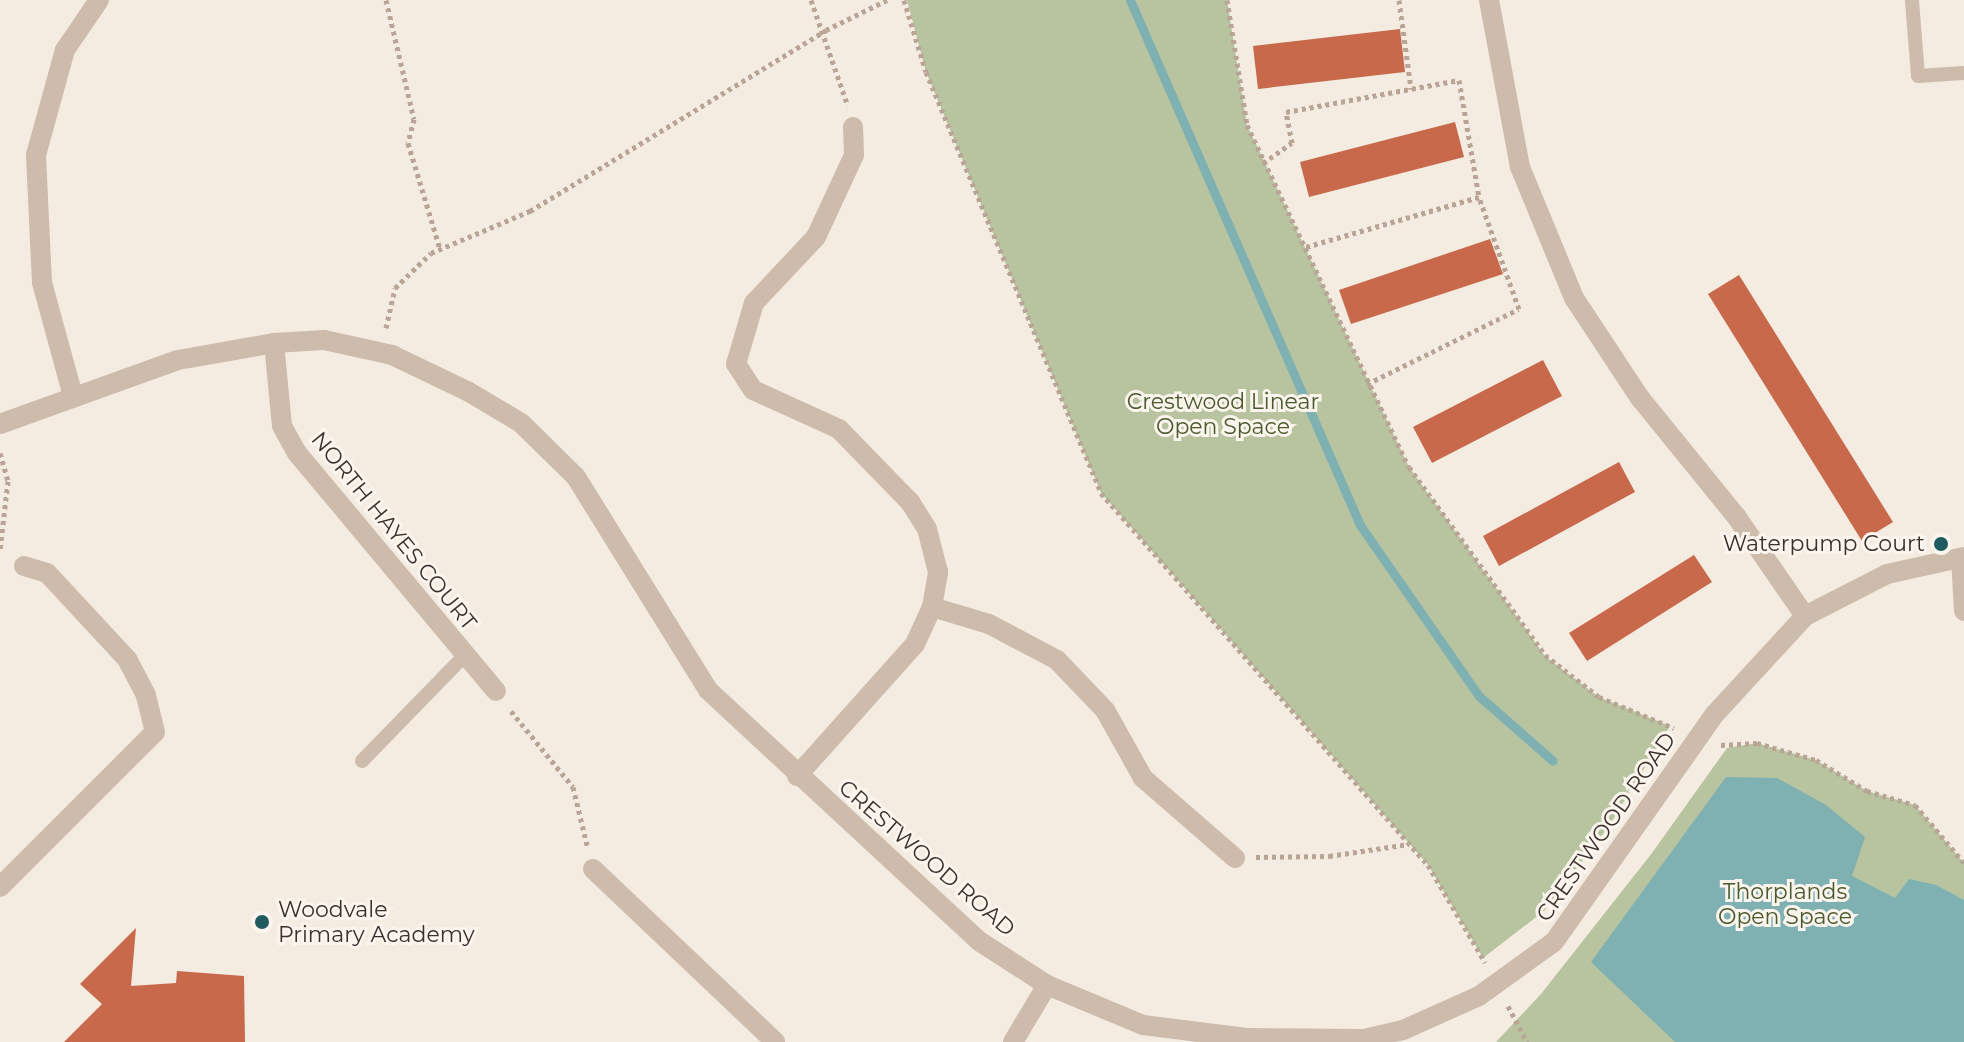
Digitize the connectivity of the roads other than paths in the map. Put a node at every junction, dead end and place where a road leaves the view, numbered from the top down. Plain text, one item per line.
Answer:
1 (99, 0) edge
2 (1489, 0) edge
3 (1912, 1) edge
4 (1964, 73) edge
5 (853, 127) road end
6 (274, 343) junction
7 (73, 396) junction
8 (0, 424) edge
9 (1962, 558) edge
10 (24, 566) dead end
11 (932, 607) junction
12 (1964, 611) edge
13 (1805, 616) junction
14 (465, 655) junction
15 (496, 691) road end
16 (362, 761) dead end
17 (797, 776) junction
18 (1235, 858) road end
19 (593, 869) road end
20 (0, 887) edge
21 (1047, 985) junction
22 (1405, 1036) edge
23 (1364, 1040) edge
24 (775, 1042) edge
25 (1013, 1042) edge

1 - 7 street
2 - 13 street
3 - 4 lane
5 - 11 street
6 - 7 street, CRESTWOOD ROAD
6 - 14 street, NORTH HAYES COURT
6 - 17 street, CRESTWOOD ROAD
7 - 8 street, CRESTWOOD ROAD
9 - 12 street
9 - 13 street, CRESTWOOD ROAD
10 - 20 street
11 - 17 street
11 - 18 street
13 - 22 street, CRESTWOOD ROAD
14 - 15 street, NORTH HAYES COURT
14 - 16 lane
17 - 21 street, CRESTWOOD ROAD
19 - 24 street
21 - 23 street, CRESTWOOD ROAD
21 - 25 street
22 - 23 street, CRESTWOOD ROAD

